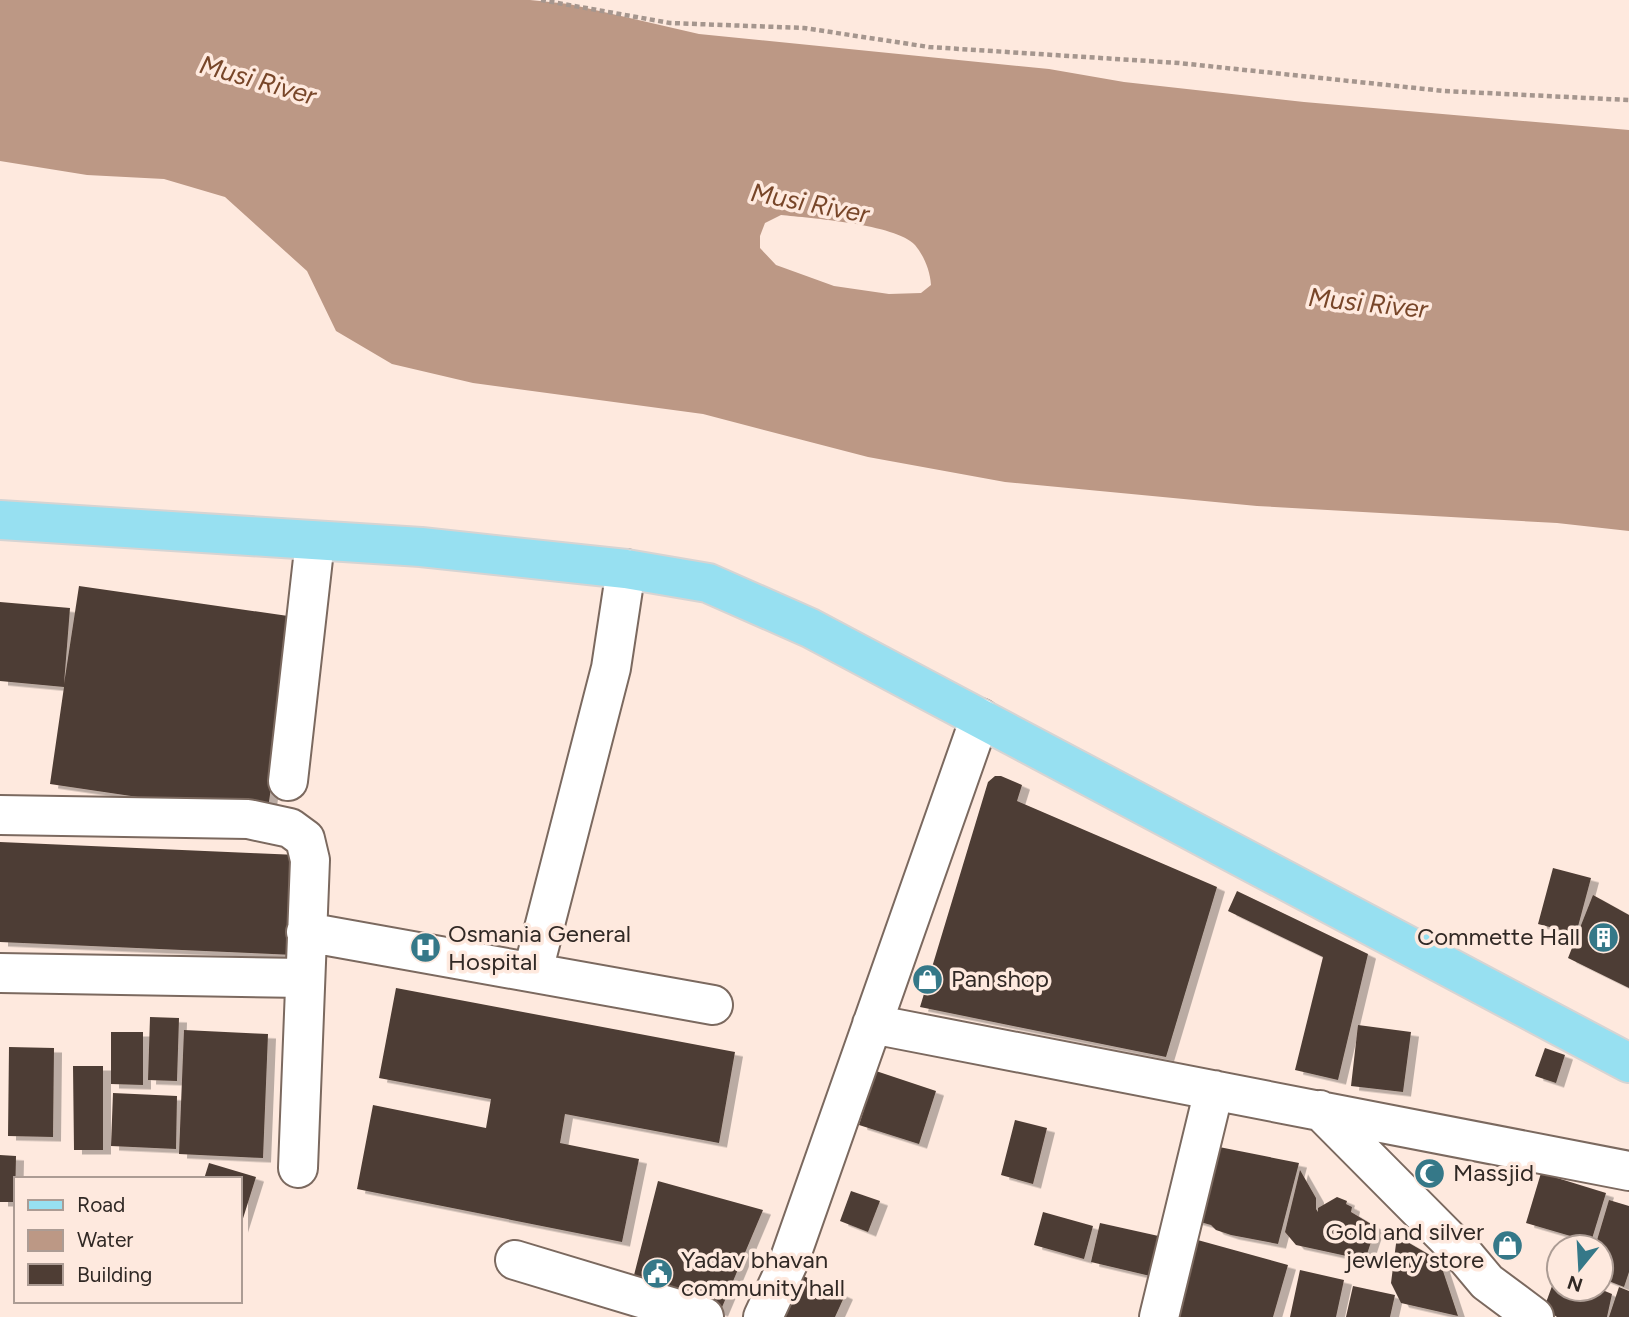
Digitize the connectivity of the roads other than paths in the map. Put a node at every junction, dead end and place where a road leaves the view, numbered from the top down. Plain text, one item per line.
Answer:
1 (0, 520) edge
2 (315, 541) junction
3 (626, 569) junction
4 (980, 718) junction
5 (288, 780) dead end
6 (0, 815) edge
7 (306, 932) junction
8 (533, 971) junction
9 (0, 973) edge
10 (304, 978) junction
11 (713, 1005) dead end
12 (872, 1024) junction
13 (1629, 1063) edge
14 (1214, 1090) junction
15 (1320, 1110) junction
16 (298, 1168) dead end
17 (1629, 1171) edge
18 (515, 1259) dead end
19 (1487, 1282) junction
20 (704, 1317) edge
21 (763, 1317) edge
22 (1159, 1317) edge
23 (1502, 1317) edge
24 (1534, 1317) edge

1 - 2 main road
2 - 3 main road
2 - 5 street
3 - 4 main road
3 - 8 street
4 - 12 street
4 - 13 main road
6 - 7 street
7 - 8 street
7 - 10 street
8 - 11 street
9 - 10 street
10 - 16 street
12 - 14 street
12 - 21 street
14 - 15 street
14 - 22 street
15 - 17 street
15 - 19 street
18 - 20 street
19 - 23 street
19 - 24 street

